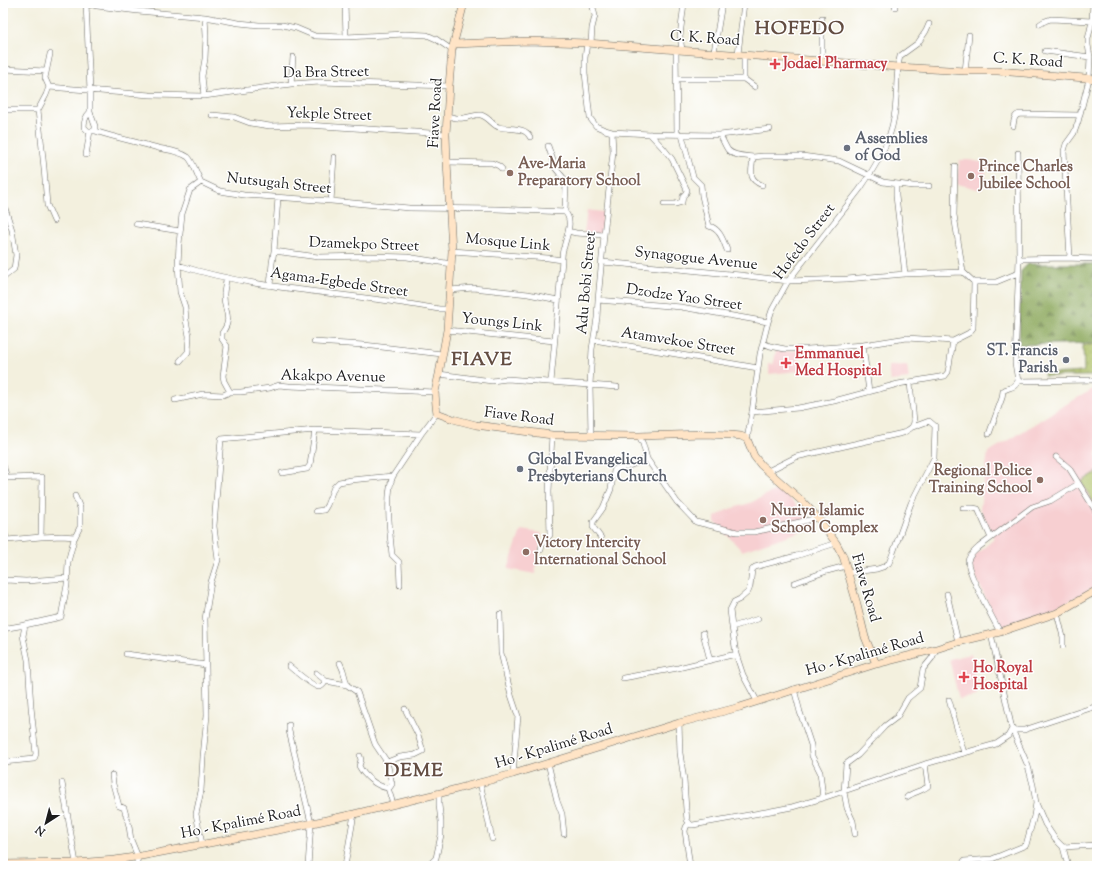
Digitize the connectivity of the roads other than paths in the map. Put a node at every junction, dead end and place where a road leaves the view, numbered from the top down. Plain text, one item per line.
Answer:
1 (86, 3) edge
2 (345, 3) edge
3 (464, 3) edge
4 (592, 3) edge
5 (684, 3) edge
6 (722, 3) edge
7 (744, 3) edge
8 (1093, 3) edge
9 (204, 17) junction
10 (822, 18) dead end
11 (1092, 21) junction
12 (928, 24) dead end
13 (1040, 24) dead end
14 (969, 35) dead end
15 (346, 37) junction
16 (589, 43) junction
17 (453, 47) junction
18 (679, 50) junction
19 (1045, 51) dead end
20 (714, 52) junction
21 (50, 54) dead end
22 (741, 55) junction
23 (293, 57) dead end
24 (1090, 57) junction
25 (822, 61) junction
26 (898, 67) junction
27 (3, 70) edge
28 (46, 71) junction
29 (965, 71) junction
30 (676, 79) junction
31 (744, 79) junction
32 (1088, 79) junction
33 (1097, 79) edge
34 (291, 84) junction
35 (449, 86) junction
36 (49, 87) junction
37 (755, 87) dead end
38 (90, 91) junction
39 (204, 96) junction
40 (3, 110) edge
41 (38, 110) junction
42 (90, 112) junction
43 (212, 115) dead end
44 (1079, 115) junction
45 (447, 116) junction
46 (1013, 126) dead end
47 (770, 128) dead end
48 (93, 131) junction
49 (612, 132) junction
50 (446, 134) junction
51 (650, 134) junction
52 (680, 135) junction
53 (720, 135) junction
54 (530, 137) dead end
55 (548, 146) dead end
56 (1018, 153) dead end
57 (86, 155) dead end
58 (334, 157) dead end
59 (753, 158) junction
60 (447, 162) junction
61 (955, 166) dead end
62 (502, 169) dead end
63 (869, 176) junction
64 (201, 182) junction
65 (896, 184) junction
66 (762, 185) dead end
67 (929, 186) dead end
68 (278, 198) junction
69 (331, 201) junction
70 (3, 202) edge
71 (664, 204) dead end
72 (450, 209) junction
73 (565, 212) junction
74 (54, 220) dead end
75 (136, 224) dead end
76 (568, 230) junction
77 (180, 231) junction
78 (576, 233) junction
79 (604, 235) junction
80 (566, 240) junction
81 (727, 250) dead end
82 (274, 251) junction
83 (452, 251) junction
84 (1070, 258) junction
85 (1019, 259) junction
86 (1097, 259) edge
87 (562, 260) junction
88 (602, 262) junction
89 (452, 264) junction
90 (178, 265) junction
91 (963, 272) junction
92 (1018, 273) junction
93 (905, 274) junction
94 (3, 278) edge
95 (226, 278) junction
96 (788, 281) junction
97 (974, 282) junction
98 (270, 286) junction
99 (450, 290) junction
100 (558, 300) junction
101 (598, 300) junction
102 (448, 309) junction
103 (768, 322) junction
104 (447, 330) junction
105 (594, 340) junction
106 (554, 341) junction
107 (953, 341) junction
108 (314, 342) dead end
109 (763, 343) junction
110 (863, 345) junction
111 (442, 354) junction
112 (180, 361) dead end
113 (758, 368) junction
114 (439, 374) junction
115 (1097, 380) edge
116 (1018, 381) junction
117 (551, 382) junction
118 (910, 383) junction
119 (590, 385) junction
120 (617, 387) dead end
121 (230, 392) junction
122 (436, 392) junction
123 (869, 392) junction
124 (174, 400) dead end
125 (438, 412) junction
126 (752, 412) junction
127 (913, 426) junction
128 (315, 430) junction
129 (421, 434) junction
130 (989, 434) dead end
131 (552, 435) junction
132 (590, 436) junction
133 (639, 436) junction
134 (747, 439) junction
135 (1056, 457) dead end
136 (647, 459) junction
137 (3, 465) edge
138 (768, 471) junction
139 (282, 473) dead end
140 (393, 476) junction
141 (1078, 484) junction
142 (75, 496) dead end
143 (963, 508) dead end
144 (316, 512) dead end
145 (1097, 513) edge
146 (818, 518) junction
147 (3, 528) edge
148 (41, 537) junction
149 (75, 537) junction
150 (601, 538) dead end
151 (991, 538) junction
152 (836, 543) junction
153 (541, 550) dead end
154 (847, 569) junction
155 (68, 578) junction
156 (3, 582) edge
157 (794, 583) dead end
158 (400, 585) dead end
159 (1095, 591) edge
160 (947, 594) dead end
161 (1097, 604) edge
162 (1057, 613) junction
163 (500, 614) dead end
164 (758, 619) dead end
165 (25, 625) junction
166 (732, 627) junction
167 (3, 630) edge
168 (1000, 632) junction
169 (703, 634) dead end
170 (991, 634) junction
171 (958, 642) junction
172 (1063, 646) dead end
173 (936, 649) junction
174 (126, 654) dead end
175 (736, 654) junction
176 (710, 660) junction
177 (340, 663) dead end
178 (876, 664) junction
179 (206, 665) junction
180 (289, 666) dead end
181 (316, 673) dead end
182 (623, 678) dead end
183 (326, 681) junction
184 (347, 684) junction
185 (794, 689) junction
186 (948, 700) dead end
187 (757, 701) junction
188 (1097, 706) edge
189 (404, 709) dead end
190 (680, 724) junction
191 (289, 726) dead end
192 (1012, 729) junction
193 (964, 753) junction
194 (360, 756) dead end
195 (3, 762) edge
196 (387, 762) junction
197 (548, 763) junction
198 (925, 764) junction
199 (513, 774) junction
200 (112, 775) dead end
201 (480, 782) junction
202 (62, 783) dead end
203 (388, 788) junction
204 (844, 792) junction
205 (439, 793) junction
206 (907, 797) dead end
207 (823, 798) junction
208 (393, 804) junction
209 (1036, 804) junction
210 (354, 814) junction
211 (311, 823) junction
212 (689, 823) junction
213 (564, 834) dead end
214 (855, 834) dead end
215 (492, 838) dead end
216 (202, 844) junction
217 (1097, 845) edge
218 (1063, 847) junction
219 (138, 857) junction
220 (76, 863) junction
221 (3, 864) edge
222 (90, 864) edge
223 (49, 865) edge
224 (136, 866) edge
225 (308, 866) edge
226 (345, 866) edge
227 (416, 866) edge
228 (690, 866) edge
229 (962, 866) edge
230 (1068, 866) edge

1 - 9 street
1 - 38 street
2 - 15 street
3 - 17 street, Fiave Road
4 - 16 street
5 - 18 street
6 - 20 street
7 - 22 street
8 - 11 street
9 - 15 street
9 - 39 street
10 - 25 street
11 - 13 street
11 - 24 street
12 - 26 street
14 - 29 street
15 - 17 street
16 - 17 street, C. K. Road
16 - 18 street, C. K. Road
16 - 49 street
17 - 35 street, Fiave Road
18 - 20 street, C. K. Road
18 - 30 street
19 - 24 street
20 - 22 street, C. K. Road
21 - 28 street
22 - 25 street, C. K. Road
22 - 31 street
23 - 34 street
24 - 32 street
25 - 26 street, C. K. Road
26 - 29 street, C. K. Road
26 - 63 street, Hofedo Street
27 - 28 street
28 - 36 street
29 - 32 street, C. K. Road
30 - 31 street
30 - 52 street
31 - 37 street
32 - 33 street, C. K. Road
32 - 44 street
34 - 35 street, Da Bra Street
34 - 39 street, Da Bra Street
35 - 45 street, Fiave Road
36 - 38 street, Da Bra Street
36 - 41 street
38 - 39 street, Da Bra Street
38 - 42 street
40 - 41 street
41 - 74 street
42 - 48 street
42 - 48 street
43 - 50 street, Yekple Street
44 - 46 street
44 - 84 street
45 - 50 street, Fiave Road
45 - 54 street
47 - 53 street
48 - 57 street
48 - 64 street
49 - 51 street
49 - 79 street, Adu Bobi Street
50 - 60 street, Fiave Road
51 - 52 street
51 - 71 street
52 - 53 street
52 - 81 street
53 - 59 street
55 - 73 street
56 - 85 street
58 - 69 street
59 - 63 street
59 - 66 street
60 - 62 street
60 - 72 street, Fiave Road
61 - 91 street
63 - 65 street
63 - 96 street, Hofedo Street
64 - 68 street, Nutsugah Street
64 - 77 street
65 - 67 street
65 - 93 street
68 - 69 street, Nutsugah Street
68 - 82 street
69 - 72 street, Nutsugah Street
70 - 94 street
72 - 73 street, Nutsugah Street
72 - 83 street, Fiave Road
73 - 76 street
75 - 77 street
76 - 78 street
76 - 80 street
77 - 90 street
78 - 79 street
78 - 80 street
79 - 88 street, Adu Bobi Street
80 - 87 street
82 - 89 street, Dzamekpo Street
82 - 98 street
83 - 87 street, Mosque Link
83 - 89 street, Fiave Road
84 - 85 street
84 - 86 street
85 - 92 street
87 - 100 street
88 - 96 street, Synagogue Avenue
88 - 101 street, Adu Bobi Street
89 - 99 street, Fiave Road
90 - 95 street, Agama-Egbede Street
90 - 112 street
91 - 93 street, Synagogue Avenue
91 - 97 street
92 - 97 street
92 - 116 street
93 - 96 street, Synagogue Avenue
95 - 98 street, Agama-Egbede Street
95 - 121 street
96 - 103 street, Hofedo Street
97 - 107 street
98 - 102 street, Agama-Egbede Street
99 - 100 street
99 - 102 street, Fiave Road
100 - 106 street
101 - 103 street, Dzodze Yao Street
101 - 105 street, Adu Bobi Street
102 - 104 street, Fiave Road
103 - 109 street, Hofedo Street
104 - 106 street, Youngs Link
104 - 111 street, Fiave Road
105 - 113 street, Atamvekoe Street
105 - 119 street, Adu Bobi Street
106 - 117 street
107 - 110 street
107 - 118 street
108 - 111 street
109 - 110 street
109 - 113 street, Hofedo Street
110 - 123 street
111 - 114 street, Fiave Road
113 - 126 street, Hofedo Street
114 - 117 street
114 - 122 street, Fiave Road
115 - 116 street
116 - 130 street
117 - 119 street
118 - 123 street
118 - 127 street
119 - 120 street
119 - 132 street, Adu Bobi Street
121 - 122 street, Akakpo Avenue
121 - 124 street, Akakpo Avenue
122 - 125 street, Fiave Road
123 - 126 street
125 - 129 street
125 - 131 street, Fiave Road
126 - 134 street, Hofedo Street
127 - 138 street
127 - 154 street
128 - 129 street
128 - 139 street
128 - 179 street
129 - 140 street
131 - 132 street, Fiave Road
131 - 153 street
132 - 133 street, Fiave Road
133 - 134 street, Fiave Road
133 - 136 street
134 - 138 street, Fiave Road
135 - 141 street
136 - 146 street
136 - 150 street
137 - 148 street
138 - 146 street, Fiave Road
140 - 144 street
140 - 158 street
141 - 145 street
141 - 151 street
142 - 149 street
143 - 151 street
146 - 152 street, Fiave Road
147 - 148 street
148 - 149 street
149 - 155 street
151 - 168 street
152 - 154 street, Fiave Road
152 - 166 street
154 - 157 street
154 - 178 street, Fiave Road
155 - 156 street
155 - 165 street
159 - 161 street
159 - 162 street, Ho - Kpalimé Road
160 - 171 street
162 - 168 street, Ho - Kpalimé Road
162 - 172 street
163 - 199 street
164 - 166 street
165 - 167 street
165 - 195 street
166 - 175 street
168 - 170 street, Ho - Kpalimé Road
169 - 176 street
170 - 171 street, Ho - Kpalimé Road
170 - 192 street
171 - 173 street, Ho - Kpalimé Road
173 - 178 street, Ho - Kpalimé Road
173 - 204 street
174 - 179 street
175 - 176 street
175 - 187 street
176 - 182 street
177 - 184 street
178 - 185 street, Ho - Kpalimé Road
179 - 216 street
180 - 183 street
181 - 183 street
183 - 184 street
184 - 196 street
185 - 187 street, Ho - Kpalimé Road
185 - 207 street
186 - 193 street
187 - 190 street, Ho - Kpalimé Road
188 - 192 street
189 - 196 street
190 - 197 street, Ho - Kpalimé Road
190 - 212 street
191 - 211 street
192 - 193 street
192 - 209 street
193 - 198 street
194 - 203 street
196 - 203 street
197 - 199 street, Ho - Kpalimé Road
197 - 213 street
198 - 204 street
198 - 206 street
199 - 201 street, Ho - Kpalimé Road
200 - 219 street
201 - 205 street, Ho - Kpalimé Road
201 - 215 street
202 - 220 street
203 - 208 street
204 - 207 street
204 - 214 street
205 - 208 street, Ho - Kpalimé Road
205 - 227 street
207 - 212 street
208 - 210 street, Ho - Kpalimé Road
209 - 218 street
209 - 229 street
210 - 211 street, Ho - Kpalimé Road
210 - 226 street
211 - 216 street, Ho - Kpalimé Road
211 - 225 street
212 - 228 street
216 - 219 street, Ho - Kpalimé Road
217 - 218 street
218 - 230 street
219 - 222 street, Ho - Kpalimé Road
219 - 224 street
220 - 222 street, Ho - Kpalimé Road
220 - 223 street, Ho - Kpalimé Road
221 - 223 street, Ho - Kpalimé Road

